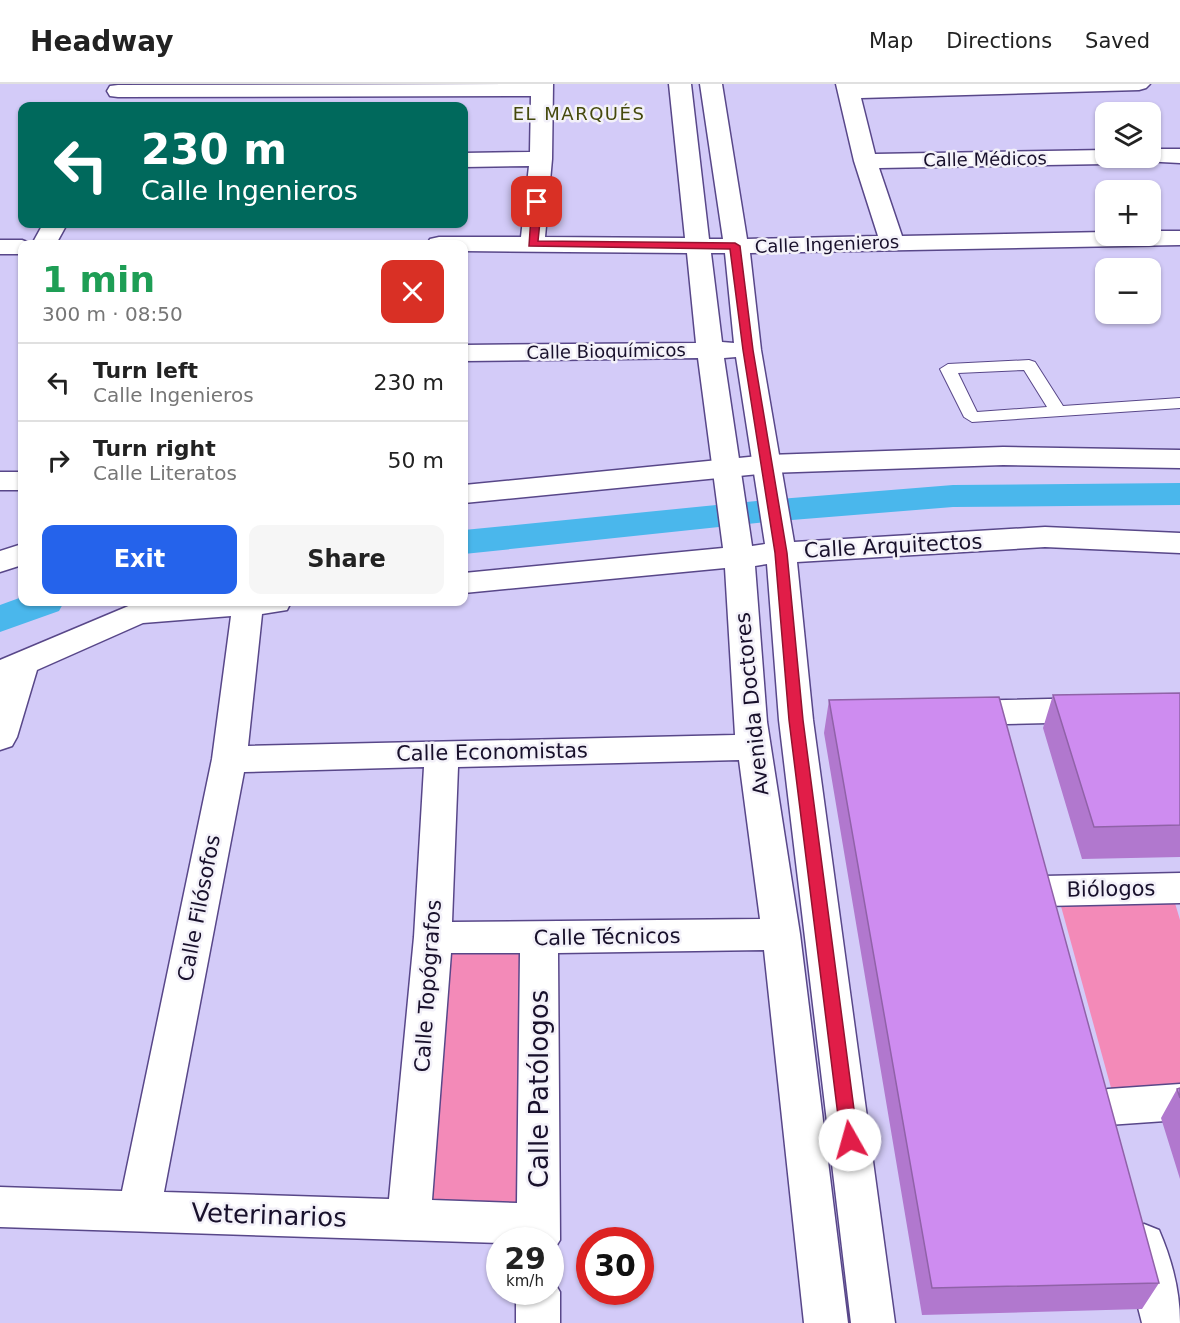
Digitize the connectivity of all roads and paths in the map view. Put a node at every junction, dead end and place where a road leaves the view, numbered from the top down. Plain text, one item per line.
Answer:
1 (680, 84) edge
2 (711, 84) edge
3 (1139, 84) edge
4 (542, 87) edge
5 (849, 88) edge
6 (116, 94) edge
7 (1161, 156) edge
8 (1180, 156) edge
9 (1095, 157) edge
10 (541, 159) junction
11 (468, 160) edge
12 (865, 161) junction
13 (1180, 238) edge
14 (892, 242) junction
15 (468, 244) edge
16 (532, 244) junction
17 (0, 247) edge
18 (18, 248) edge
19 (699, 254) junction
20 (737, 254) junction
21 (1180, 257) edge
22 (468, 265) edge
23 (0, 269) edge
24 (18, 269) edge
25 (710, 350) junction
26 (748, 350) junction
27 (468, 353) edge
28 (1180, 403) edge
29 (1058, 411) junction
30 (1180, 459) edge
31 (769, 470) junction
32 (0, 481) edge
33 (18, 481) edge
34 (728, 482) junction
35 (468, 494) edge
36 (1180, 543) edge
37 (737, 546) junction
38 (779, 547) junction
39 (18, 555) edge
40 (0, 562) edge
41 (468, 583) edge
42 (225, 606) edge
43 (261, 606) edge
44 (11, 668) edge
45 (1180, 708) edge
46 (926, 714) edge
47 (814, 719) junction
48 (752, 735) junction
49 (0, 737) edge
50 (442, 753) junction
51 (229, 759) junction
52 (1180, 889) edge
53 (1045, 891) edge
54 (781, 933) junction
55 (433, 937) junction
56 (539, 938) junction
57 (1180, 1102) edge
58 (1108, 1107) edge
59 (0, 1206) edge
60 (1135, 1209) edge
61 (139, 1211) junction
62 (409, 1219) junction
63 (488, 1227) edge
64 (538, 1227) edge
65 (538, 1305) edge
66 (538, 1323) edge
67 (826, 1323) edge
68 (873, 1323) edge
69 (1164, 1323) edge

1 - 19 street, Avenida Doctores
2 - 20 street, Avenida Doctores
3 - 5 street
4 - 6 street
4 - 10 street
5 - 12 street
7 - 8 street
9 - 12 street, Calle Médicos
10 - 11 street
10 - 16 street
12 - 14 street
13 - 14 street, Calle Ingenieros
14 - 20 street, Calle Ingenieros
15 - 16 street, Calle Ingenieros
16 - 19 street, Calle Ingenieros
17 - 18 street
19 - 20 street, Calle Ingenieros
19 - 22 street, Calle Ingenieros
19 - 25 street, Avenida Doctores
20 - 21 street, Calle Ingenieros
20 - 26 street, Avenida Doctores
23 - 24 street
25 - 26 street, Calle Bioquímicos
25 - 27 street, Calle Bioquímicos
25 - 34 street, Avenida Doctores
26 - 31 street, Avenida Doctores
28 - 29 lane
29 - 29 lane
30 - 31 street
31 - 34 street
31 - 38 street, Avenida Doctores
32 - 33 street
34 - 35 street
34 - 37 street, Avenida Doctores
36 - 38 street, Calle Arquitectos
37 - 38 street, Calle Arquitectos
37 - 41 street, Calle Arquitectos
37 - 48 street, Avenida Doctores
38 - 47 street, Avenida Doctores
39 - 40 street
42 - 44 street
43 - 51 street, Calle Filósofos
44 - 49 street
45 - 46 street
47 - 48 street, Calle Economistas
47 - 68 street, Avenida Doctores
48 - 50 street, Calle Economistas
48 - 54 street, Avenida Doctores
50 - 51 street, Calle Economistas
50 - 55 street, Calle Topógrafos
51 - 61 street, Calle Filósofos
52 - 53 street, Biólogos
54 - 56 street, Calle Técnicos
54 - 67 street, Avenida Doctores
55 - 56 street, Calle Técnicos
55 - 62 street, Calle Topógrafos
56 - 64 street, Calle Patólogos
57 - 58 street
59 - 61 street, Veterinarios
60 - 69 street
61 - 62 street, Veterinarios
62 - 63 street, Veterinarios
65 - 66 street

